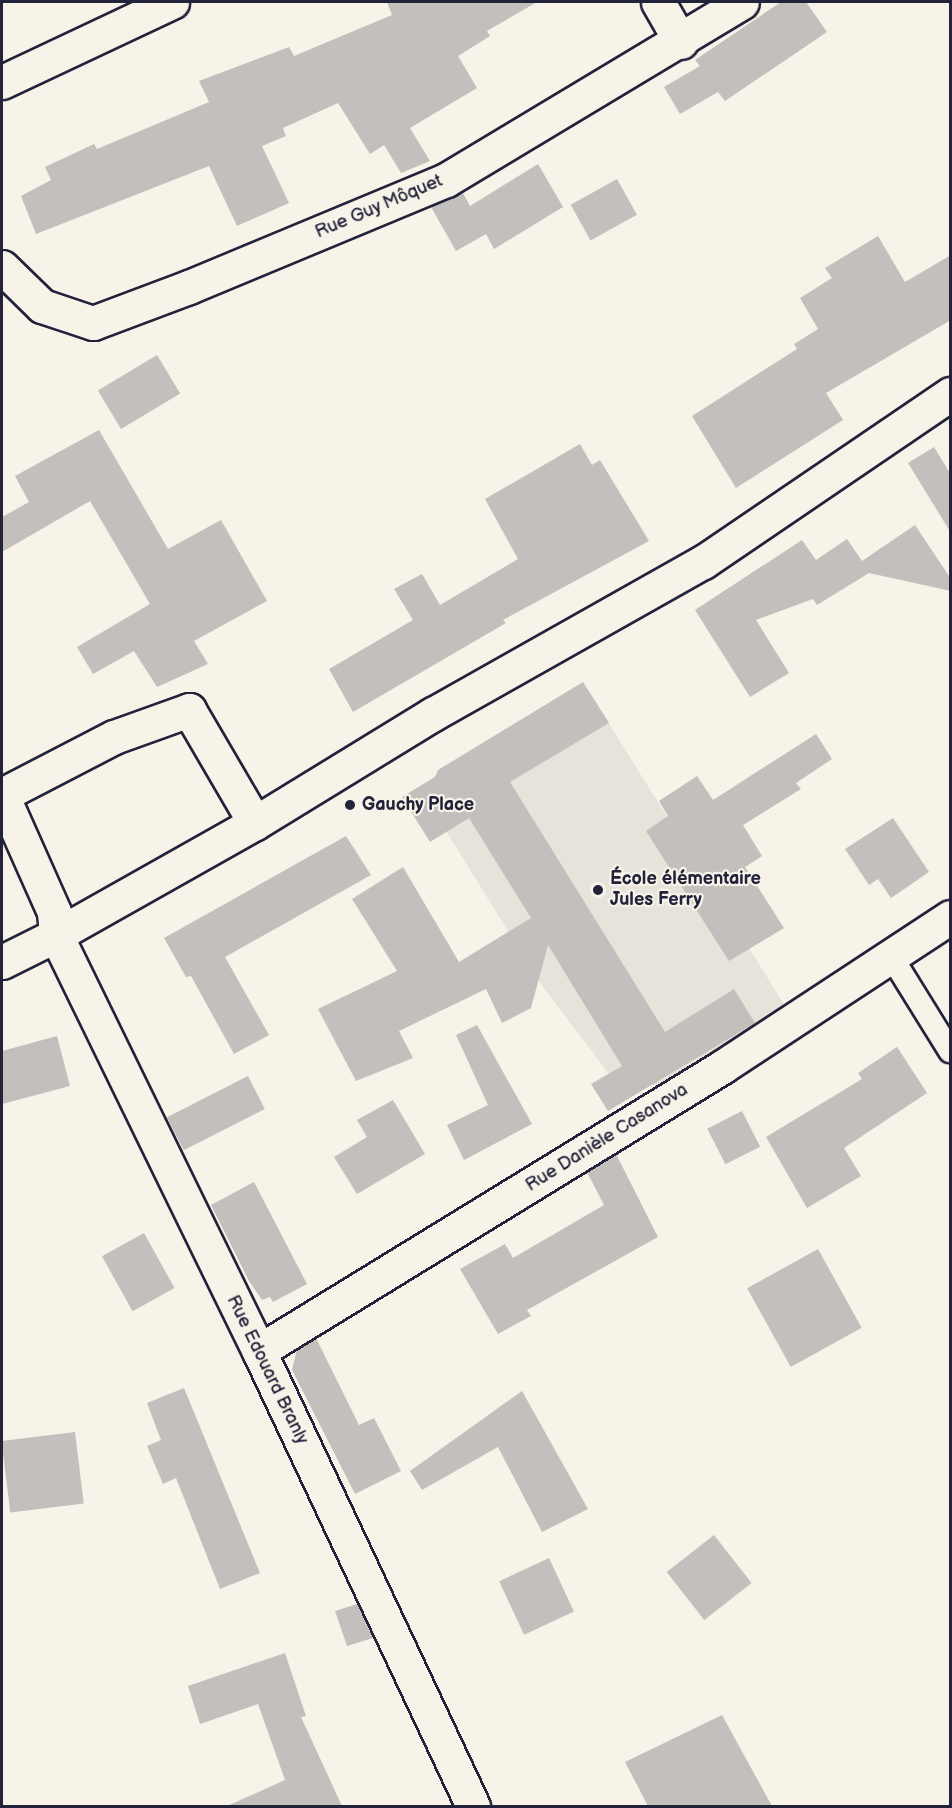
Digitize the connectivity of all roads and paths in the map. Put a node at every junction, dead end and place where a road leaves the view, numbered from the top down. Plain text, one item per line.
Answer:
1 (172, 2) edge
2 (658, 2) edge
3 (742, 2) edge
4 (681, 42) junction
5 (2, 82) edge
6 (2, 267) edge
7 (951, 394) edge
8 (2, 795) edge
9 (255, 823) junction
10 (951, 917) edge
11 (56, 935) junction
12 (891, 956) junction
13 (2, 962) edge
14 (951, 1051) edge
15 (259, 1351) junction
16 (473, 1806) edge

1 - 5 street
2 - 4 street
3 - 4 street, Rue Guy Môquet
4 - 6 street, Rue Guy Môquet
7 - 9 street
8 - 9 street
8 - 11 street, Rue Edouard Branly
9 - 11 street
10 - 12 street, Rue Danièle Casanova
11 - 13 street
11 - 15 street, Rue Edouard Branly
12 - 14 lane
12 - 15 street, Rue Danièle Casanova
15 - 16 street, Rue Edouard Branly

